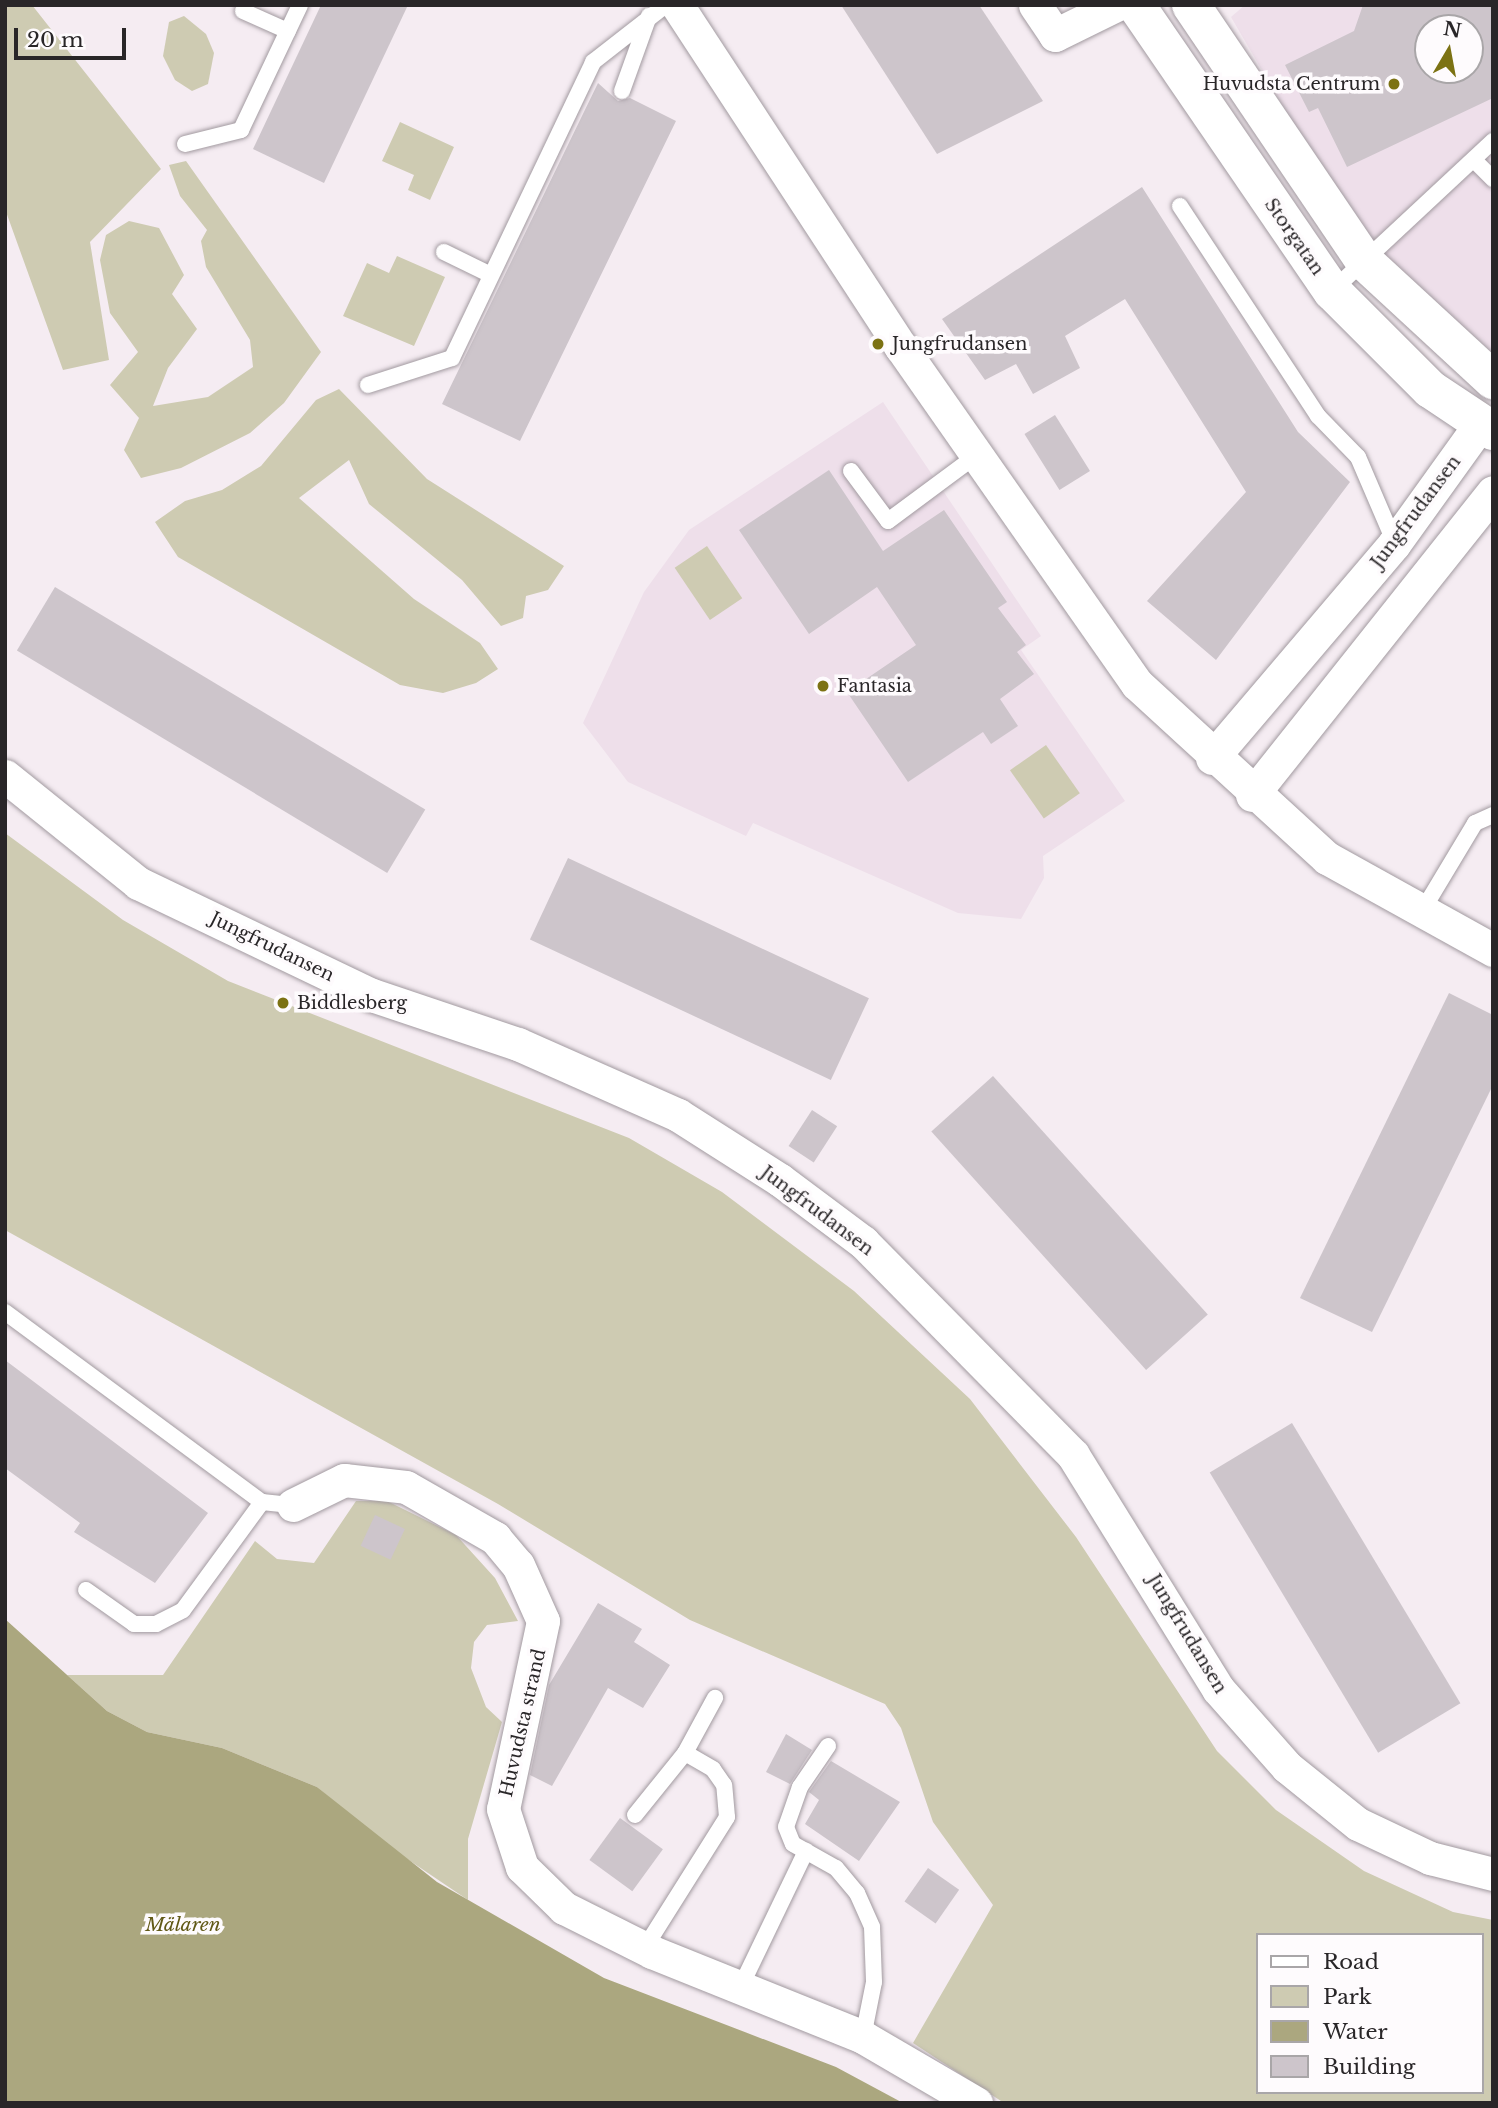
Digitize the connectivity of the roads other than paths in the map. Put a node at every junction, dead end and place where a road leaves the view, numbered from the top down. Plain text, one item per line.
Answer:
1 (300, 5) edge
2 (666, 5) edge
3 (1035, 5) edge
4 (1116, 5) edge
5 (1136, 5) edge
6 (1191, 5) edge
7 (243, 11) dead end
8 (663, 11) edge
9 (288, 31) junction
10 (622, 91) dead end
11 (1493, 141) edge
12 (185, 144) dead end
13 (1474, 160) junction
14 (1493, 179) edge
15 (1180, 206) dead end
16 (444, 252) dead end
17 (1364, 261) junction
18 (491, 275) junction
19 (1332, 291) junction
20 (1493, 380) edge
21 (368, 386) dead end
22 (1489, 420) edge
23 (977, 455) junction
24 (851, 471) dead end
25 (1493, 492) edge
26 (1394, 544) junction
27 (1212, 758) junction
28 (5, 776) edge
29 (1252, 794) junction
30 (1493, 815) edge
31 (1421, 913) junction
32 (1493, 950) edge
33 (5, 1312) edge
34 (278, 1504) junction
35 (86, 1590) dead end
36 (715, 1698) dead end
37 (828, 1746) dead end
38 (685, 1753) junction
39 (635, 1815) dead end
40 (806, 1851) junction
41 (1493, 1874) edge
42 (645, 1949) junction
43 (741, 1986) junction
44 (863, 2037) junction
45 (976, 2103) edge

1 - 9 lane
2 - 8 lane
3 - 4 street
5 - 19 street, Storgatan
6 - 17 street
7 - 9 lane
8 - 10 lane
8 - 18 lane
8 - 23 street
9 - 12 lane
11 - 13 lane
13 - 14 lane
13 - 17 lane
15 - 26 lane
16 - 18 lane
17 - 19 lane
17 - 20 street
18 - 21 lane
19 - 22 street, Storgatan
22 - 26 street, Jungfrudansen
23 - 24 lane
23 - 27 street
25 - 29 street
26 - 27 street, Jungfrudansen
27 - 29 street
28 - 41 street, Jungfrudansen
29 - 31 street
30 - 31 lane
31 - 32 street
33 - 34 lane
34 - 35 lane, Huvudsta strand
34 - 42 street, Huvudsta strand
36 - 38 lane
37 - 40 lane
38 - 39 lane
38 - 42 lane
40 - 43 lane
40 - 44 lane
42 - 43 street, Huvudsta strand
43 - 44 street, Huvudsta strand
44 - 45 street, Huvudsta strand

